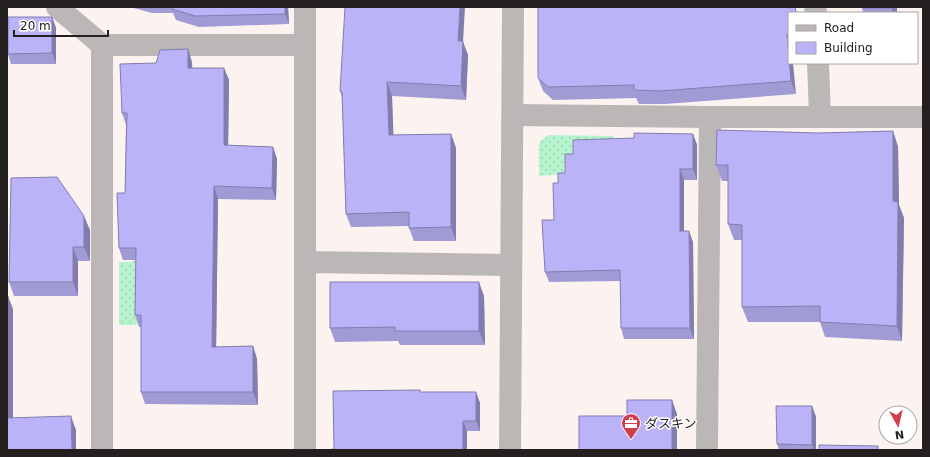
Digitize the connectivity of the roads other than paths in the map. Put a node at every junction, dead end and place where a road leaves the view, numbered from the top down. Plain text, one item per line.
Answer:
1 (56, 7) edge
2 (305, 7) edge
3 (513, 7) edge
4 (102, 45) junction
5 (304, 45) junction
6 (818, 64) edge
7 (513, 115) junction
8 (820, 116) junction
9 (710, 117) junction
10 (923, 117) edge
11 (306, 262) junction
12 (511, 265) junction
13 (102, 450) edge
14 (305, 450) edge
15 (510, 450) edge
16 (707, 450) edge

1 - 4 street
2 - 5 street
3 - 7 street
4 - 5 street
4 - 13 street
5 - 11 street
6 - 8 street
7 - 9 street
7 - 12 street
8 - 9 street
8 - 10 street
9 - 16 street
11 - 12 street
11 - 14 street
12 - 15 street

